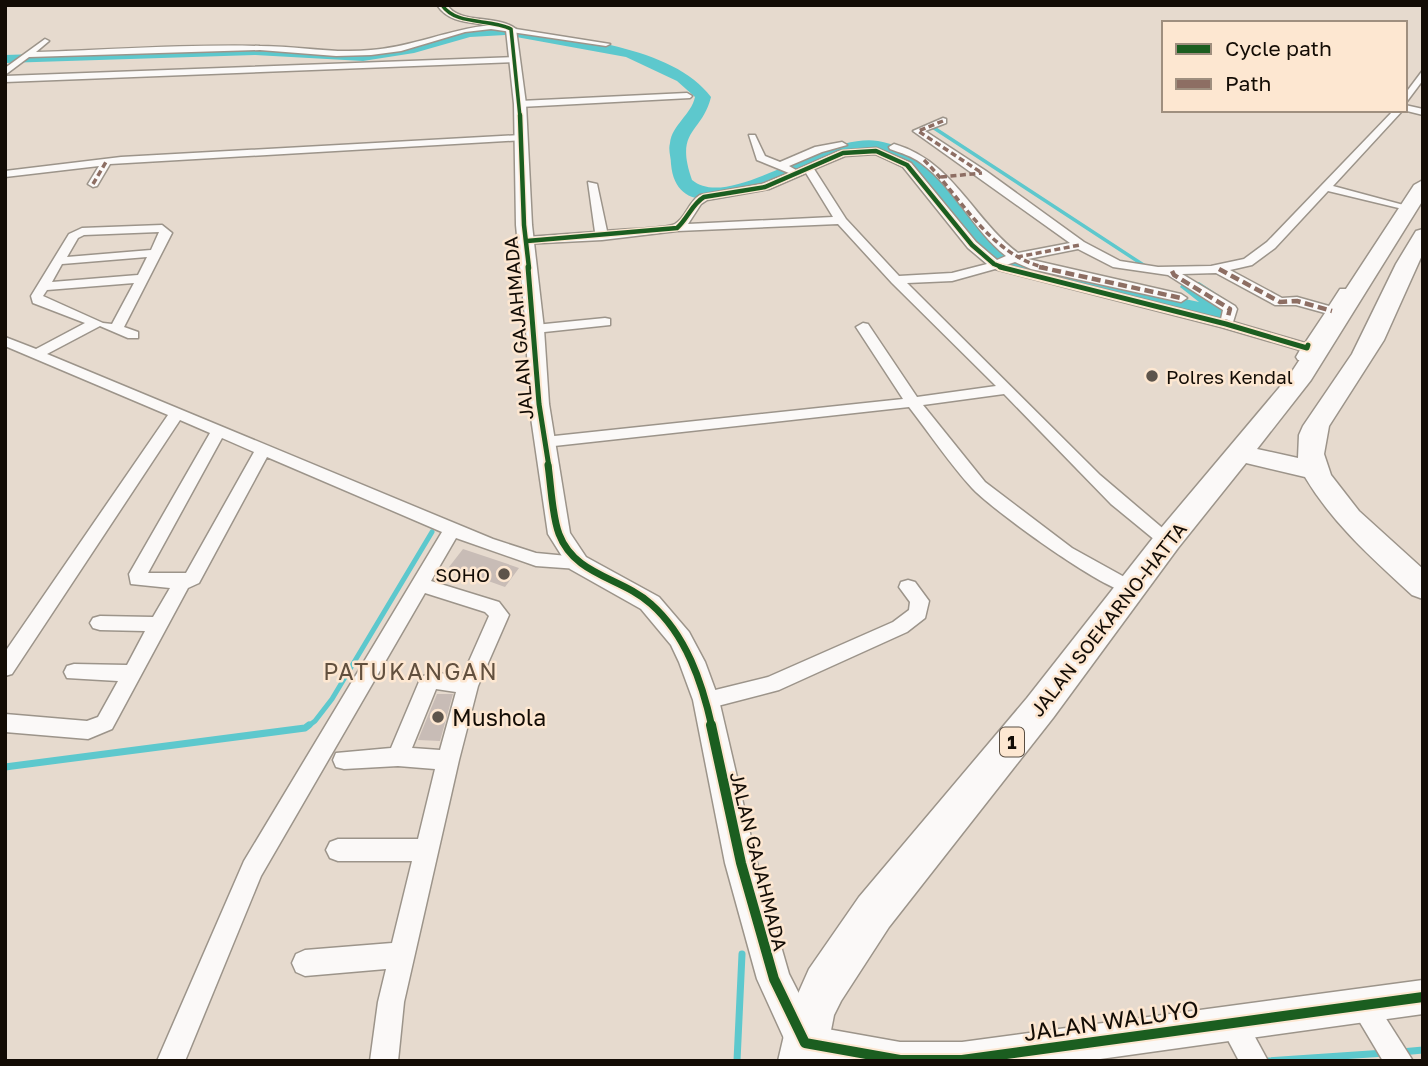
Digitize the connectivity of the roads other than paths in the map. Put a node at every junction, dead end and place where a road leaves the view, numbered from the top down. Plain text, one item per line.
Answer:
1 (442, 5) edge
2 (508, 40) junction
3 (45, 41) dead end
4 (608, 47) dead end
5 (5, 55) edge
6 (166, 55) junction
7 (283, 55) junction
8 (25, 58) junction
9 (274, 69) junction
10 (5, 72) edge
11 (1423, 73) edge
12 (153, 74) junction
13 (5, 79) edge
14 (687, 96) dead end
15 (1407, 98) edge
16 (520, 104) junction
17 (1397, 112) edge
18 (943, 121) dead end
19 (752, 137) dead end
20 (513, 138) junction
21 (879, 147) junction
22 (106, 162) junction
23 (781, 166) junction
24 (800, 170) junction
25 (982, 173) junction
26 (5, 174) edge
27 (941, 177) junction
28 (93, 184) dead end
29 (592, 184) dead end
30 (1423, 185) edge
31 (1324, 187) junction
32 (1407, 209) junction
33 (841, 220) junction
34 (677, 228) junction
35 (1423, 235) edge
36 (602, 236) junction
37 (534, 241) junction
38 (1080, 245) junction
39 (156, 253) junction
40 (1416, 259) edge
41 (1004, 260) junction
42 (58, 261) junction
43 (1219, 269) junction
44 (1166, 271) junction
45 (144, 278) junction
46 (896, 280) junction
47 (41, 287) junction
48 (1181, 298) dead end
49 (1227, 318) junction
50 (605, 322) dead end
51 (96, 323) junction
52 (863, 327) dead end
53 (536, 328) junction
54 (116, 329) junction
55 (1322, 331) junction
56 (133, 335) dead end
57 (5, 341) edge
58 (36, 354) junction
59 (1007, 389) junction
60 (913, 402) junction
61 (176, 414) junction
62 (219, 430) junction
63 (545, 442) junction
64 (262, 449) junction
65 (1239, 453) junction
66 (1313, 470) junction
67 (453, 529) junction
68 (1167, 541) junction
69 (578, 564) junction
70 (182, 582) junction
71 (421, 585) junction
72 (908, 587) dead end
73 (1423, 587) edge
74 (1130, 589) junction
75 (100, 623) dead end
76 (158, 624) junction
77 (5, 668) edge
78 (74, 672) dead end
79 (131, 673) junction
80 (468, 686) junction
81 (706, 700) junction
82 (5, 723) edge
83 (398, 757) junction
84 (344, 760) dead end
85 (447, 760) junction
86 (338, 850) dead end
87 (426, 850) junction
88 (402, 955) junction
89 (305, 963) dead end
90 (1423, 998) edge
91 (1368, 1014) junction
92 (1243, 1041) edge
93 (803, 1052) edge
94 (171, 1061) edge
95 (384, 1061) edge
96 (1399, 1061) edge

1 - 2 street
2 - 4 street
2 - 6 street
2 - 7 street
2 - 9 street
2 - 16 street, JALAN GAJAHMADA
3 - 8 street
5 - 8 street
6 - 7 street
6 - 8 street
6 - 8 street
6 - 12 street
7 - 9 street
8 - 10 street
9 - 12 street
11 - 15 street
12 - 13 street
14 - 16 street
16 - 20 street, JALAN GAJAHMADA
17 - 31 street
18 - 25 street
19 - 23 street
20 - 22 street
20 - 37 street, JALAN GAJAHMADA
21 - 23 street
21 - 24 street
21 - 27 street
21 - 41 street
22 - 26 street
22 - 28 street
23 - 24 street
24 - 33 street
24 - 34 street
25 - 27 street
25 - 38 street
27 - 41 street
29 - 36 street
30 - 32 highway, 1
31 - 32 street
31 - 43 street
32 - 55 highway, JALAN SOEKARNO-HATTA / 1
33 - 34 street
33 - 46 street
34 - 36 street
35 - 40 highway
36 - 37 street
37 - 53 street, JALAN GAJAHMADA
38 - 41 street
38 - 44 street
39 - 42 street
39 - 42 street
39 - 45 street
40 - 66 highway
41 - 46 street
41 - 48 street
41 - 49 street
42 - 47 street
43 - 44 street
43 - 55 street
44 - 49 street
45 - 47 street
45 - 54 street
46 - 59 street
47 - 51 street
49 - 55 street
50 - 53 street
51 - 54 street
51 - 58 street
52 - 60 street
53 - 63 street, JALAN GAJAHMADA
54 - 56 street
55 - 65 highway, JALAN SOEKARNO-HATTA / 1
57 - 58 street
58 - 61 street
59 - 60 street
59 - 68 street
60 - 63 street
60 - 74 street
61 - 62 street
61 - 77 street
62 - 64 street
62 - 70 street
63 - 69 street, JALAN GAJAHMADA
64 - 67 street
64 - 70 street
65 - 66 highway
65 - 68 highway, JALAN SOEKARNO-HATTA / 1
66 - 73 highway
67 - 69 street
67 - 71 street
68 - 74 highway, JALAN SOEKARNO-HATTA / 1
69 - 81 street, JALAN GAJAHMADA
70 - 76 street
71 - 80 street
71 - 94 street
72 - 81 street
74 - 93 highway, JALAN SOEKARNO-HATTA / 1
75 - 76 street
76 - 79 street
78 - 79 street
79 - 82 street
80 - 83 street
80 - 85 street
81 - 93 street, JALAN GAJAHMADA
83 - 84 street
83 - 85 street
85 - 87 street
86 - 87 street
87 - 88 street
88 - 89 street
88 - 95 street
90 - 91 street, JALAN WALUYO
91 - 92 street, JALAN WALUYO
91 - 96 street
92 - 93 street, JALAN WALUYO

